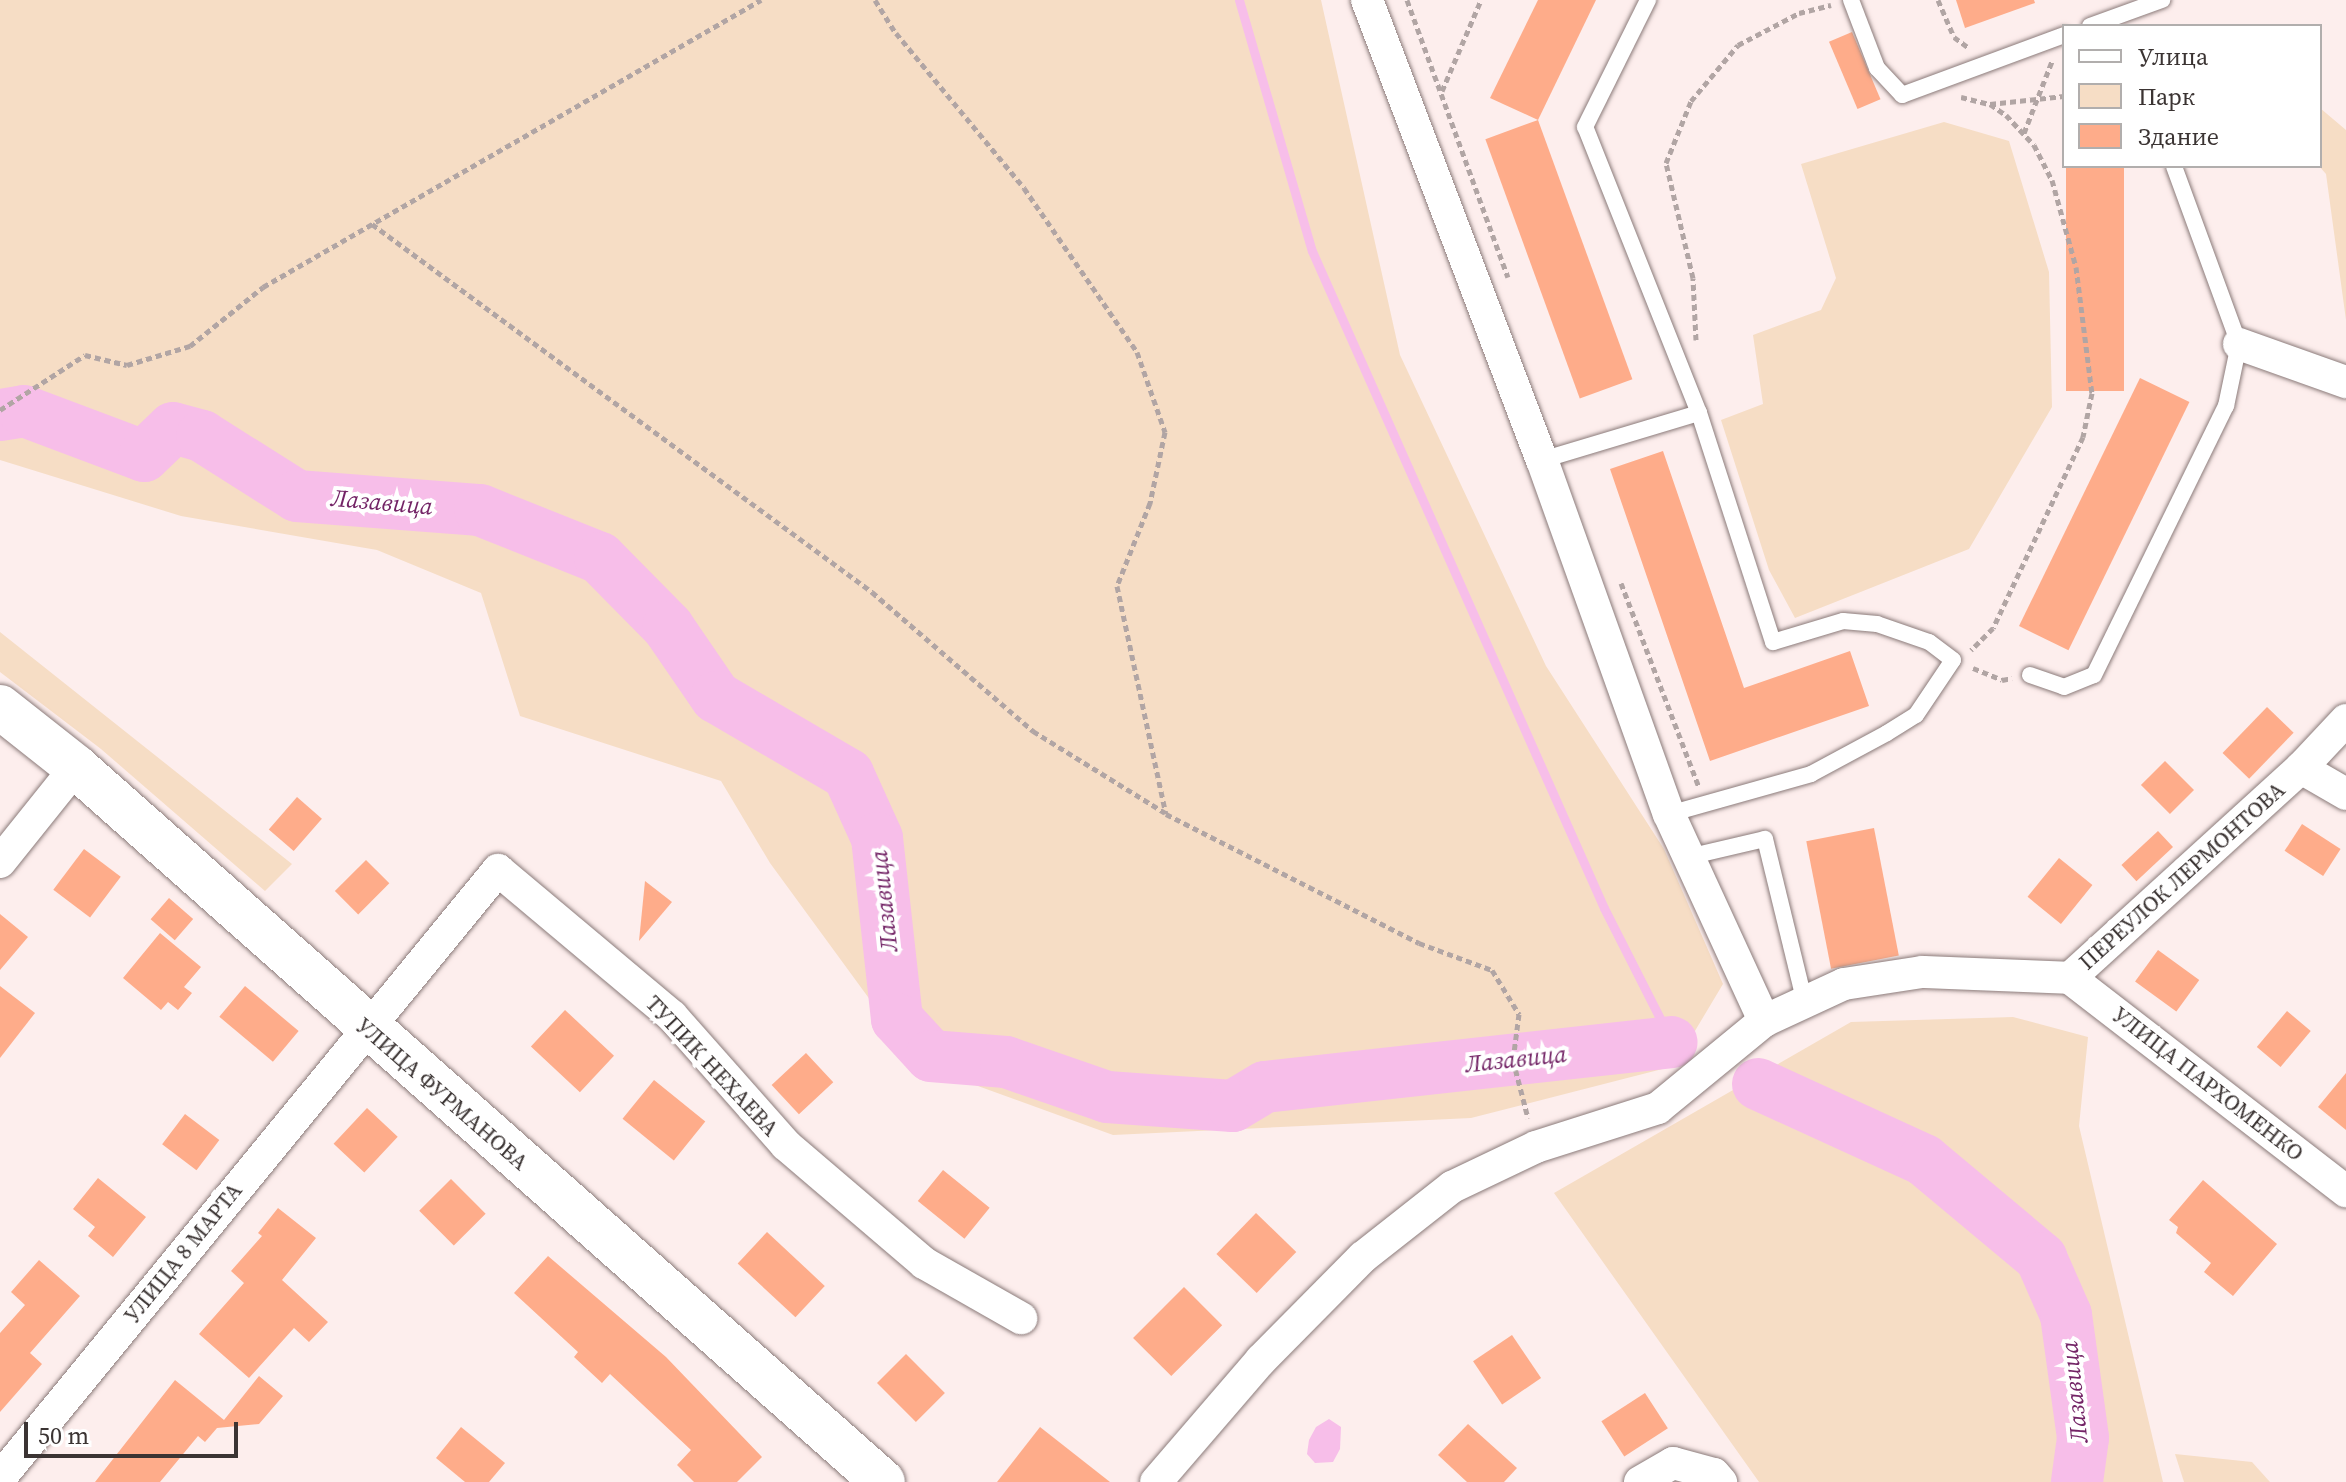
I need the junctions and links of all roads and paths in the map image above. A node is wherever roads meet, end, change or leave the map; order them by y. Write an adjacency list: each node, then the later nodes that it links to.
1 (761, 0): 19 (path)
2 (875, 0): 33 (path)
3 (1367, 0): 25 (street)
4 (1481, 0): 13 (path)
5 (1648, 0): 24 (lane)
6 (1851, 0): 12 (lane); 21 (path)
7 (1938, 0): 11 (path)
8 (2162, 0): 9 (lane)
9 (2121, 21)
10 (2057, 38): 11 (lane); 15 (path)
11 (1989, 64): 12 (lane)
12 (1929, 85): 16 (path)
13 (1441, 93)
14 (2062, 96): 15 (path)
15 (2039, 97): 16 (path); 17 (path)
16 (1990, 104): 17 (path)
17 (2024, 133): 26 (path)
18 (2175, 168): 20 (lane)
19 (372, 224): 23 (path); 33 (path)
20 (2239, 344): 22 (street); 27 (lane)
21 (1696, 353)
22 (2346, 382)
23 (0, 410)
24 (1699, 413): 25 (lane); 26 (lane)
25 (1542, 460): 34 (street)
26 (1953, 660): 27 (path); 34 (lane)
27 (2030, 675)
28 (0, 707): 30 (main road, УЛИЦА ФУРМАНОВА)
29 (2346, 720): 31 (street, ПЕРЕУЛОК ЛЕРМОНТОВА)
30 (76, 767): 36 (street); 40 (main road, УЛИЦА ФУРМАНОВА)
31 (2301, 768): 32 (street); 37 (street, ПЕРЕУЛОК ЛЕРМОНТОВА)
32 (2346, 794)
33 (1166, 814): 41 (path)
34 (1669, 814): 35 (street)
35 (1688, 857): 38 (lane); 39 (street)
36 (0, 862)
37 (2070, 978): 38 (street, ПЕРЕУЛОК ЛЕРМОНТОВА); 42 (street, УЛИЦА ПАРХОМЕНКО)
38 (1804, 999): 39 (street, ПЕРЕУЛОК ЛЕРМОНТОВА)
39 (1764, 1021): 41 (street, ПЕРЕУЛОК ЛЕРМОНТОВА)
40 (366, 1028): 43 (street, ТУПИК НЕХАЕВА); 44 (street, УЛИЦА 8 МАРТА); 45 (main road, УЛИЦА ФУРМАНОВА)
41 (1536, 1147): 46 (street, ПЕРЕУЛОК ЛЕРМОНТОВА)
42 (2346, 1191)
43 (1021, 1318)
44 (0, 1478)
45 (883, 1482)
46 (1156, 1482)
47 (1640, 1482): 48 (street)
48 (1721, 1482)

